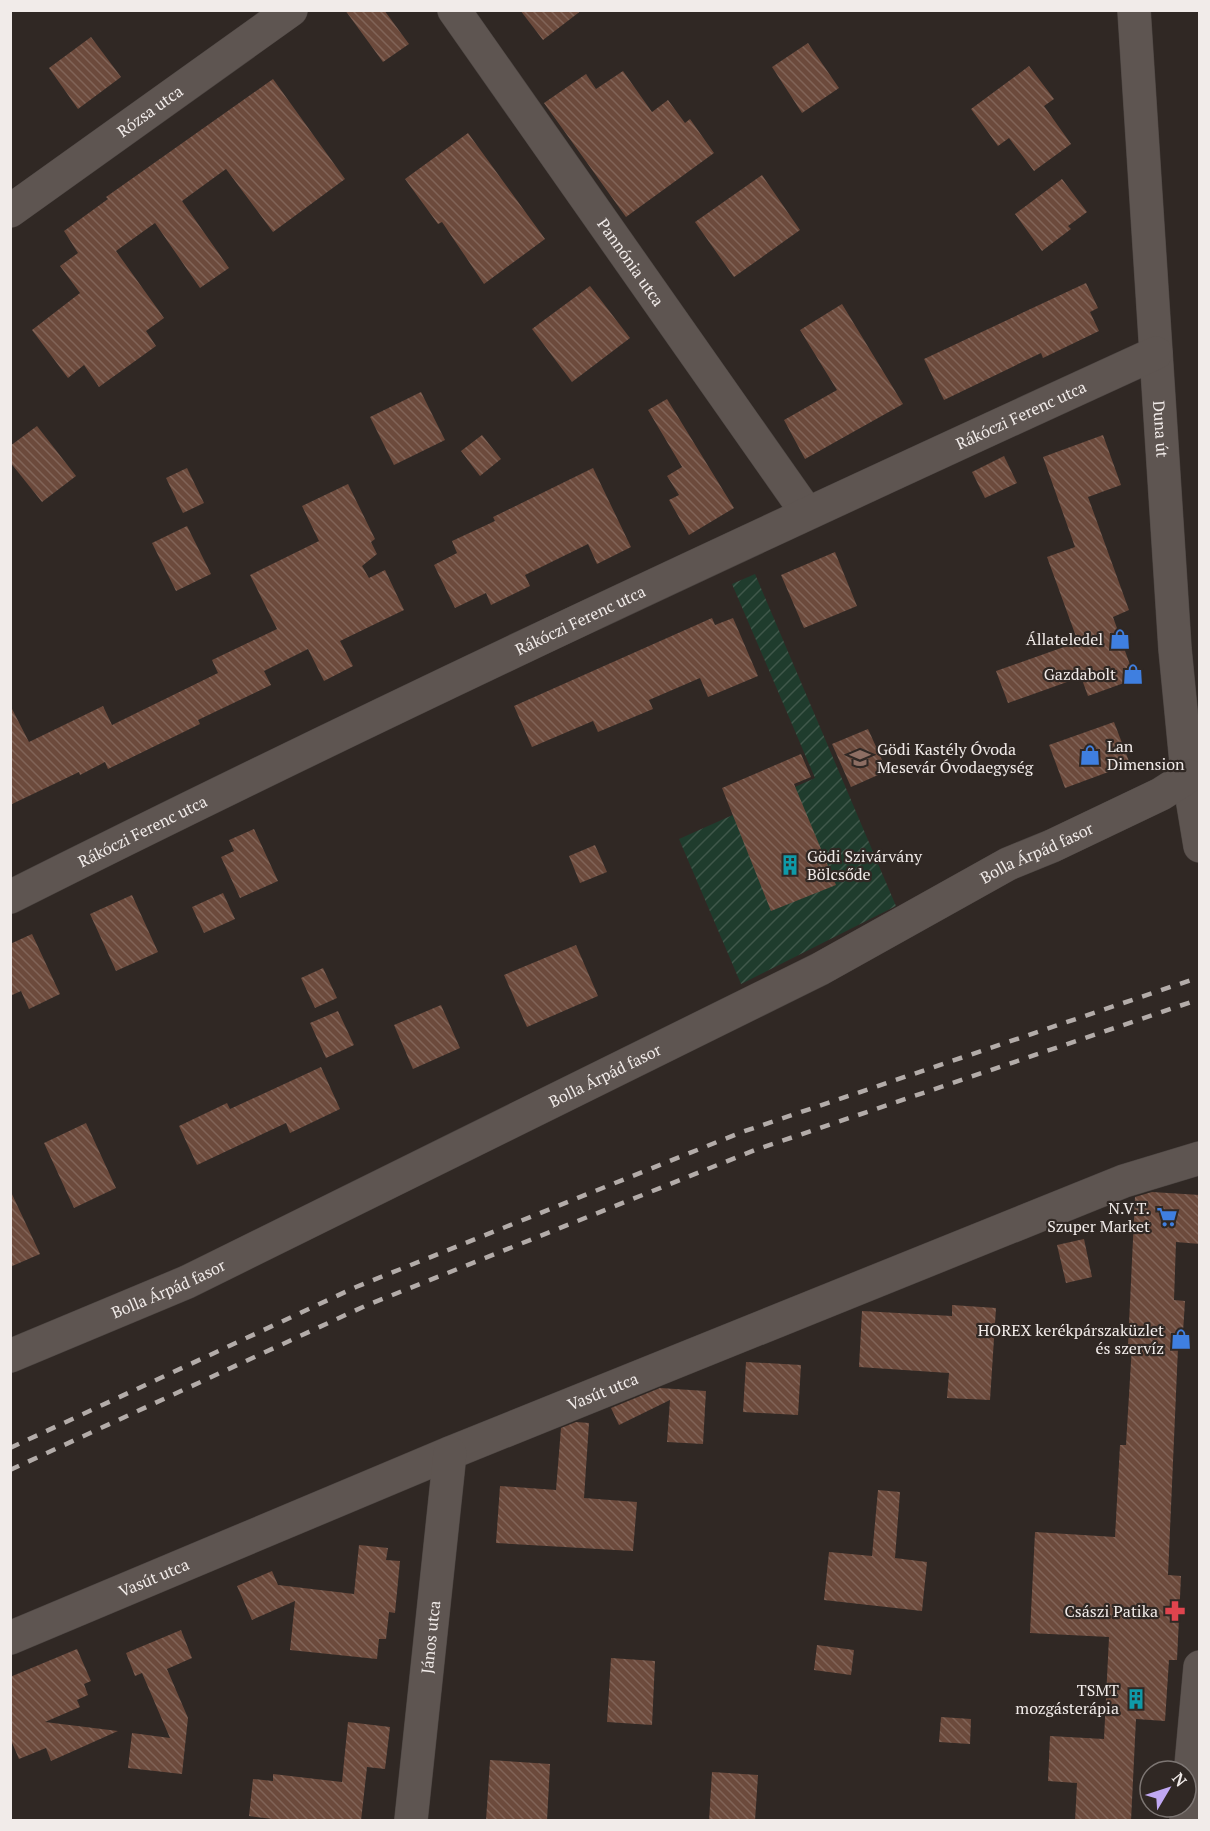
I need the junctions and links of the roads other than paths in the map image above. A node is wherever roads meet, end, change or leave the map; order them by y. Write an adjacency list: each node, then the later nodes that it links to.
1 (291, 10): 4 (street, Rózsa utca)
2 (454, 10): 6 (street, Pannónia utca)
3 (1134, 10): 5 (street, Duna út)
4 (10, 212)
5 (1156, 353): 6 (street, Rákóczi Ferenc utca); 7 (street, Duna út)
6 (807, 513): 9 (street, Rákóczi Ferenc utca)
7 (1192, 765): 8 (street, Duna út); 11 (street, Bolla Árpád fasor)
8 (1200, 846)
9 (10, 897)
10 (1200, 1158): 12 (street, Vasút utca)
11 (10, 1356)
12 (450, 1453): 13 (street, Vasút utca); 15 (street, János utca)
13 (10, 1638)
14 (1200, 1667): 16 (street)
15 (411, 1821)
16 (1186, 1821)

